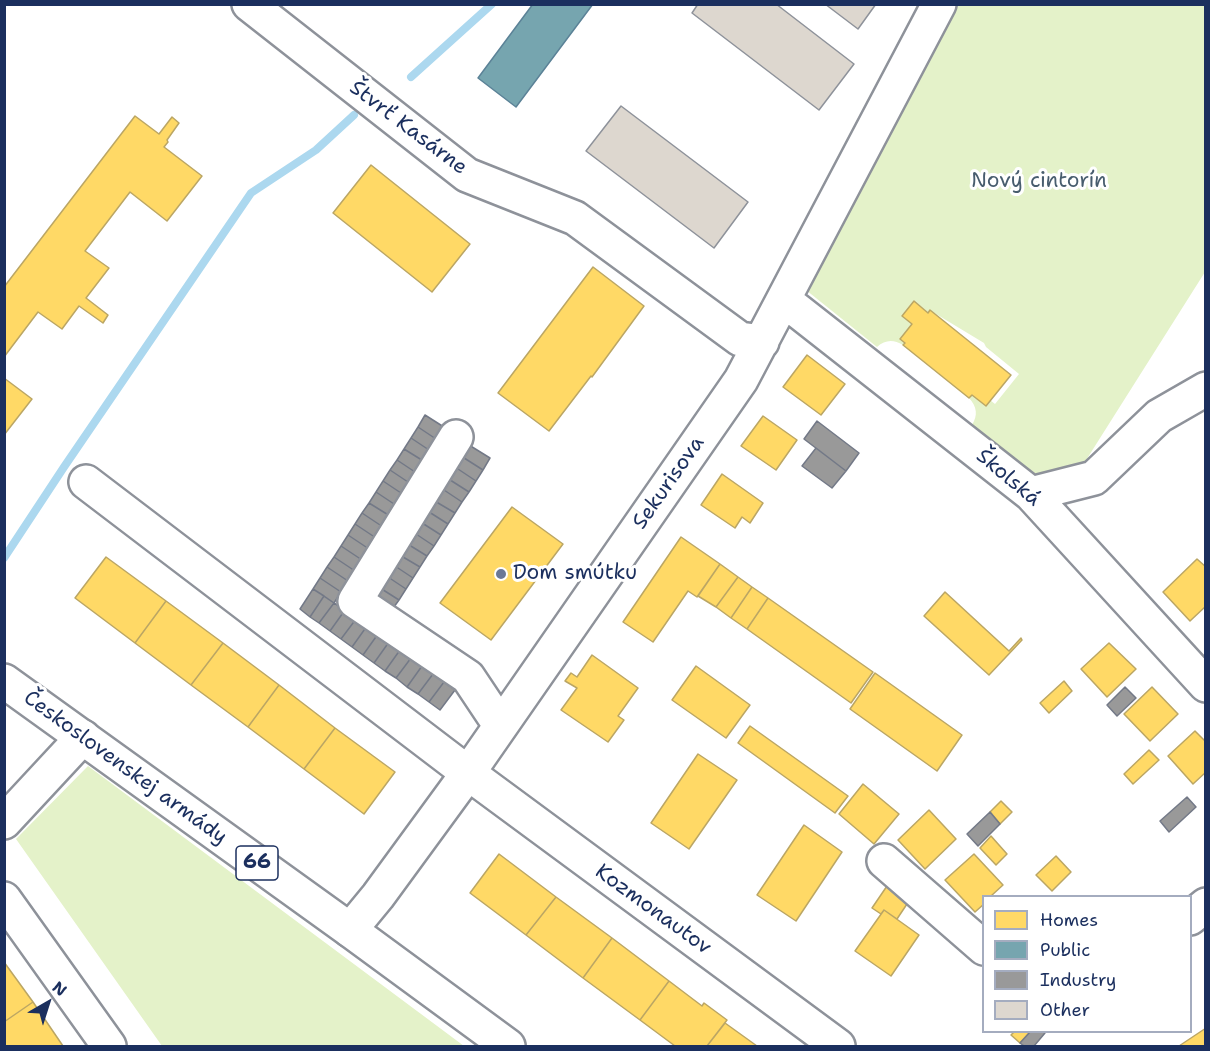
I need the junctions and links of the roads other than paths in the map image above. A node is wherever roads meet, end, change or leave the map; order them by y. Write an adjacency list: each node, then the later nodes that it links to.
1 (939, 4): 3 (street, Sekurisova)
2 (247, 5): 4 (street, Štvrť Kasárne)
3 (784, 300): 4 (street, Sekurisova); 8 (street, Školská)
4 (762, 342): 11 (street, Sekurisova)
5 (1206, 389): 8 (street)
6 (456, 437): 11 (street)
7 (86, 482): 13 (street, Kozmonautov)
8 (1031, 494): 10 (street, Školská)
9 (4, 681): 12 (street, Československej armády / 66)
10 (1206, 685)
11 (500, 725): 13 (street, Sekurisova)
12 (83, 737): 14 (street); 19 (street, Československej armády / 66)
13 (468, 773): 19 (street, Sekurisova); 23 (street, Kozmonautov)
14 (4, 822)
15 (884, 861): 20 (street)
16 (4, 899): 21 (street)
17 (1206, 905): 18 (street)
18 (1192, 917)
19 (350, 930): 22 (street, Československej armády / 66)
20 (982, 946)
21 (109, 1047)
22 (507, 1047)
23 (838, 1047)

